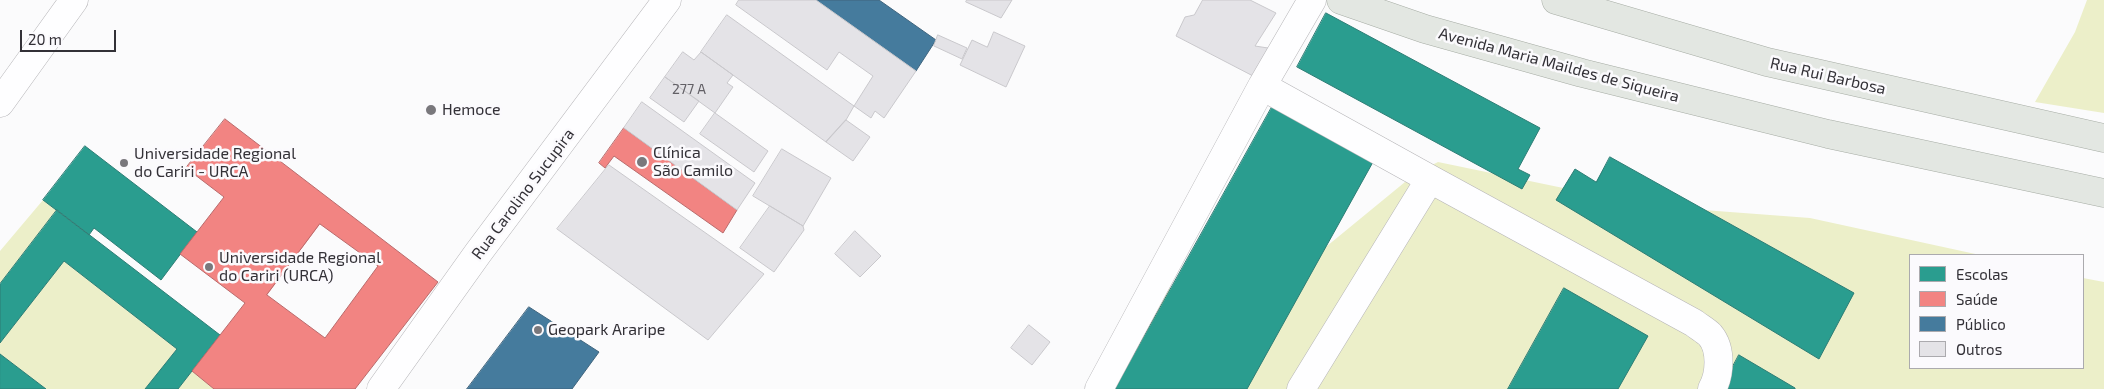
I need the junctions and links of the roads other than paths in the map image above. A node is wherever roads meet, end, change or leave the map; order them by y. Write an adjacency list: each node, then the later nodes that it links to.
1 (74, 0): 7 (street)
2 (667, 0): 11 (street, Rua Carolino Sucupira)
3 (1312, 0): 6 (street)
4 (1341, 0): 10 (main road, Avenida Maria Maildes de Siqueira)
5 (1556, 0): 8 (main road, Rua Rui Barbosa)
6 (1262, 86): 9 (street); 12 (street)
7 (0, 103)
8 (2104, 138)
9 (1430, 179): 13 (street); 14 (street)
10 (2104, 193)
11 (381, 389)
12 (1099, 389)
13 (1301, 389)
14 (1712, 389)

